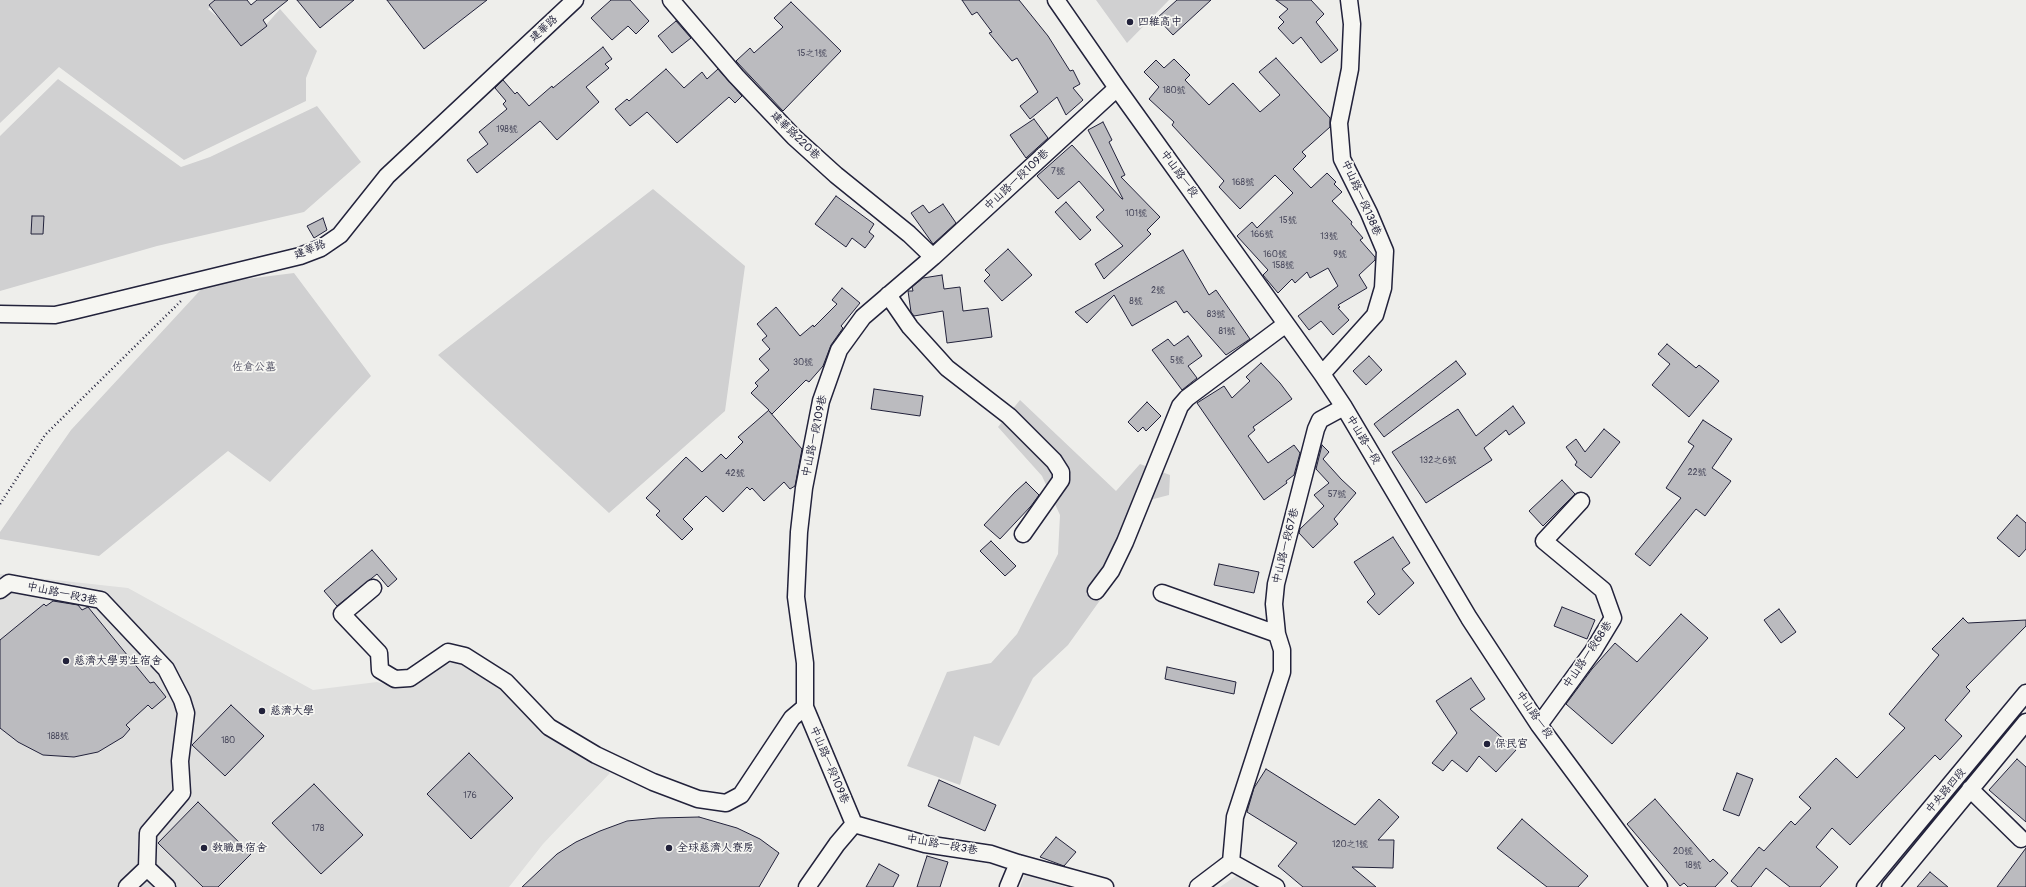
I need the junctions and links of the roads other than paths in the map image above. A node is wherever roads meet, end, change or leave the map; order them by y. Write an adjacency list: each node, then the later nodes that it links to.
1 (575, 0): 8 (street, 建華路)
2 (671, 0): 6 (street, 建華路220巷)
3 (1056, 0): 5 (street, 中山路一段)
4 (1349, 0): 10 (street, 中山路一段138巷)
5 (1117, 88): 6 (street, 中山路一段109巷); 9 (street, 中山路一段)
6 (933, 257): 7 (street, 中山路一段109巷)
7 (888, 295): 13 (street); 20 (street, 中山路一段109巷)
8 (0, 314)
9 (1286, 324): 10 (street, 中山路一段); 16 (street)
10 (1322, 374): 11 (street, 中山路一段)
11 (1344, 407): 18 (street, 中山路一段67巷); 22 (street, 中山路一段)
12 (1581, 501): 22 (street, 中山路一段68巷)
13 (1023, 534)
14 (373, 588): 20 (street)
15 (0, 590): 28 (street, 中山路一段3巷)
16 (1096, 591)
17 (1162, 593): 18 (street)
18 (1277, 634): 26 (street, 中山路一段67巷)
19 (2026, 693): 37 (street, 中央路四段)
20 (805, 707): 24 (street, 中山路一段109巷)
21 (2026, 722): 23 (street, 中央路四段)
22 (1539, 725): 36 (street, 中山路一段)
23 (1970, 789): 25 (street); 38 (street, 中央路四段)
24 (854, 824): 27 (street, 中山路一段3巷); 31 (street)
25 (2021, 839)
26 (1231, 862): 34 (street); 35 (street)
27 (1018, 863): 32 (street); 33 (street, 中山路一段3巷)
28 (147, 868): 29 (street); 30 (street)
29 (127, 887)
30 (167, 887)
31 (807, 887)
32 (1008, 887)
33 (1105, 887)
34 (1198, 887)
35 (1276, 887)
36 (1659, 887)
37 (1865, 887)
38 (1890, 887)

